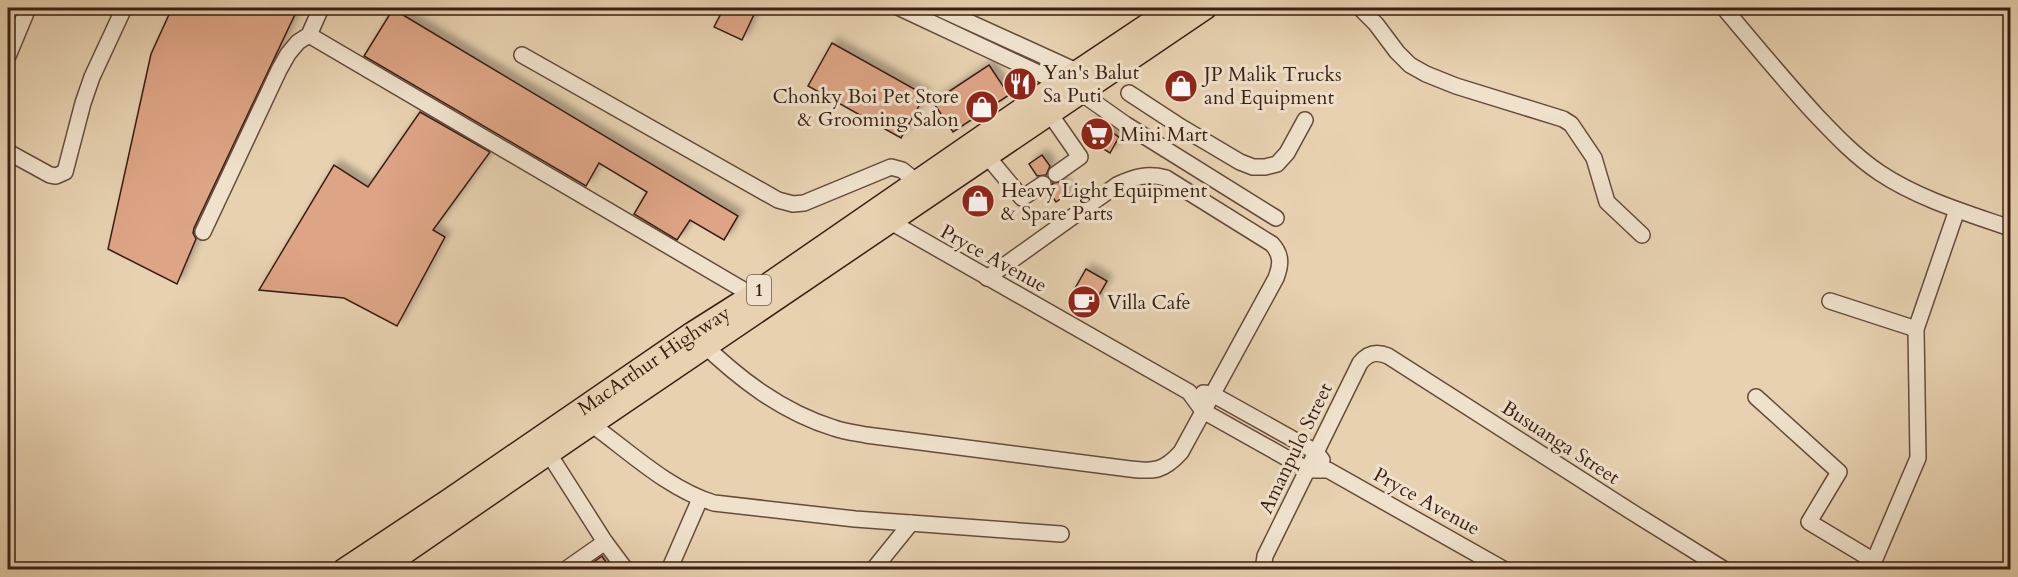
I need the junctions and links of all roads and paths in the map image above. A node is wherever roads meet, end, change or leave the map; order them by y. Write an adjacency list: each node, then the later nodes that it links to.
1 (28, 8): 12 (street)
2 (124, 8): 18 (street)
3 (321, 8): 10 (street)
4 (900, 8): 13 (street)
5 (938, 8): 13 (street)
6 (1173, 8): 13 (highway, MacArthur Highway / 1)
7 (1206, 8): 14 (highway, MacArthur Highway / 1)
8 (1360, 8): 28 (street)
9 (1724, 8): 23 (street)
10 (309, 35): 27 (street); 30 (street)
11 (522, 55): 21 (street)
12 (8, 56)
13 (1069, 77): 14 (street); 21 (highway, MacArthur Highway / 1)
14 (1089, 87): 16 (highway, MacArthur Highway / 1); 25 (street)
15 (1129, 93): 17 (street)
16 (1050, 114): 19 (highway, MacArthur Highway / 1); 20 (street)
17 (1305, 120)
18 (8, 152)
19 (987, 156): 22 (street); 24 (highway, MacArthur Highway / 1)
20 (1056, 174)
21 (916, 181): 24 (highway, MacArthur Highway / 1)
22 (1042, 184)
23 (1957, 210): 26 (street); 33 (street)
24 (882, 217): 29 (street, Pryce Avenue); 30 (highway, MacArthur Highway / 1); 32 (highway, MacArthur Highway / 1)
25 (1276, 218)
26 (2010, 228)
27 (203, 232)
28 (1642, 236)
29 (987, 278): 36 (street, Pryce Avenue); 37 (street)
30 (752, 295): 32 (highway, MacArthur Highway / 1)
31 (1830, 301): 33 (street)
32 (737, 315): 34 (highway, MacArthur Highway / 1)
33 (1916, 329): 38 (street)
34 (699, 340): 39 (street); 40 (highway, MacArthur Highway / 1); 50 (highway, MacArthur Highway / 1)
35 (1374, 353): 41 (street, Amanpulo Street); 57 (street, Busuanga Street)
36 (1189, 392): 37 (street, Pryce Avenue); 39 (street, Pryce Avenue)
37 (1212, 394): 39 (street); 41 (street, Pryce Avenue)
38 (1756, 397)
39 (1203, 411): 43 (street, Pryce Avenue)
40 (591, 424): 42 (highway, MacArthur Highway / 1); 45 (street)
41 (1316, 452): 43 (street, Amanpulo Street); 44 (street, Pryce Avenue)
42 (549, 454): 48 (street); 51 (highway, MacArthur Highway / 1)
43 (1308, 470): 44 (street, Pryce Avenue); 49 (street, Amanpulo Street)
44 (1328, 470): 56 (street, Pryce Avenue)
45 (700, 499): 46 (street); 54 (street)
46 (911, 523): 47 (street); 55 (street)
47 (1061, 534)
48 (605, 542): 52 (street); 53 (street)
49 (1265, 569)
50 (343, 570)
51 (380, 570)
52 (565, 570)
53 (626, 570)
54 (669, 570)
55 (873, 570)
56 (1505, 570)
57 (1725, 570)

